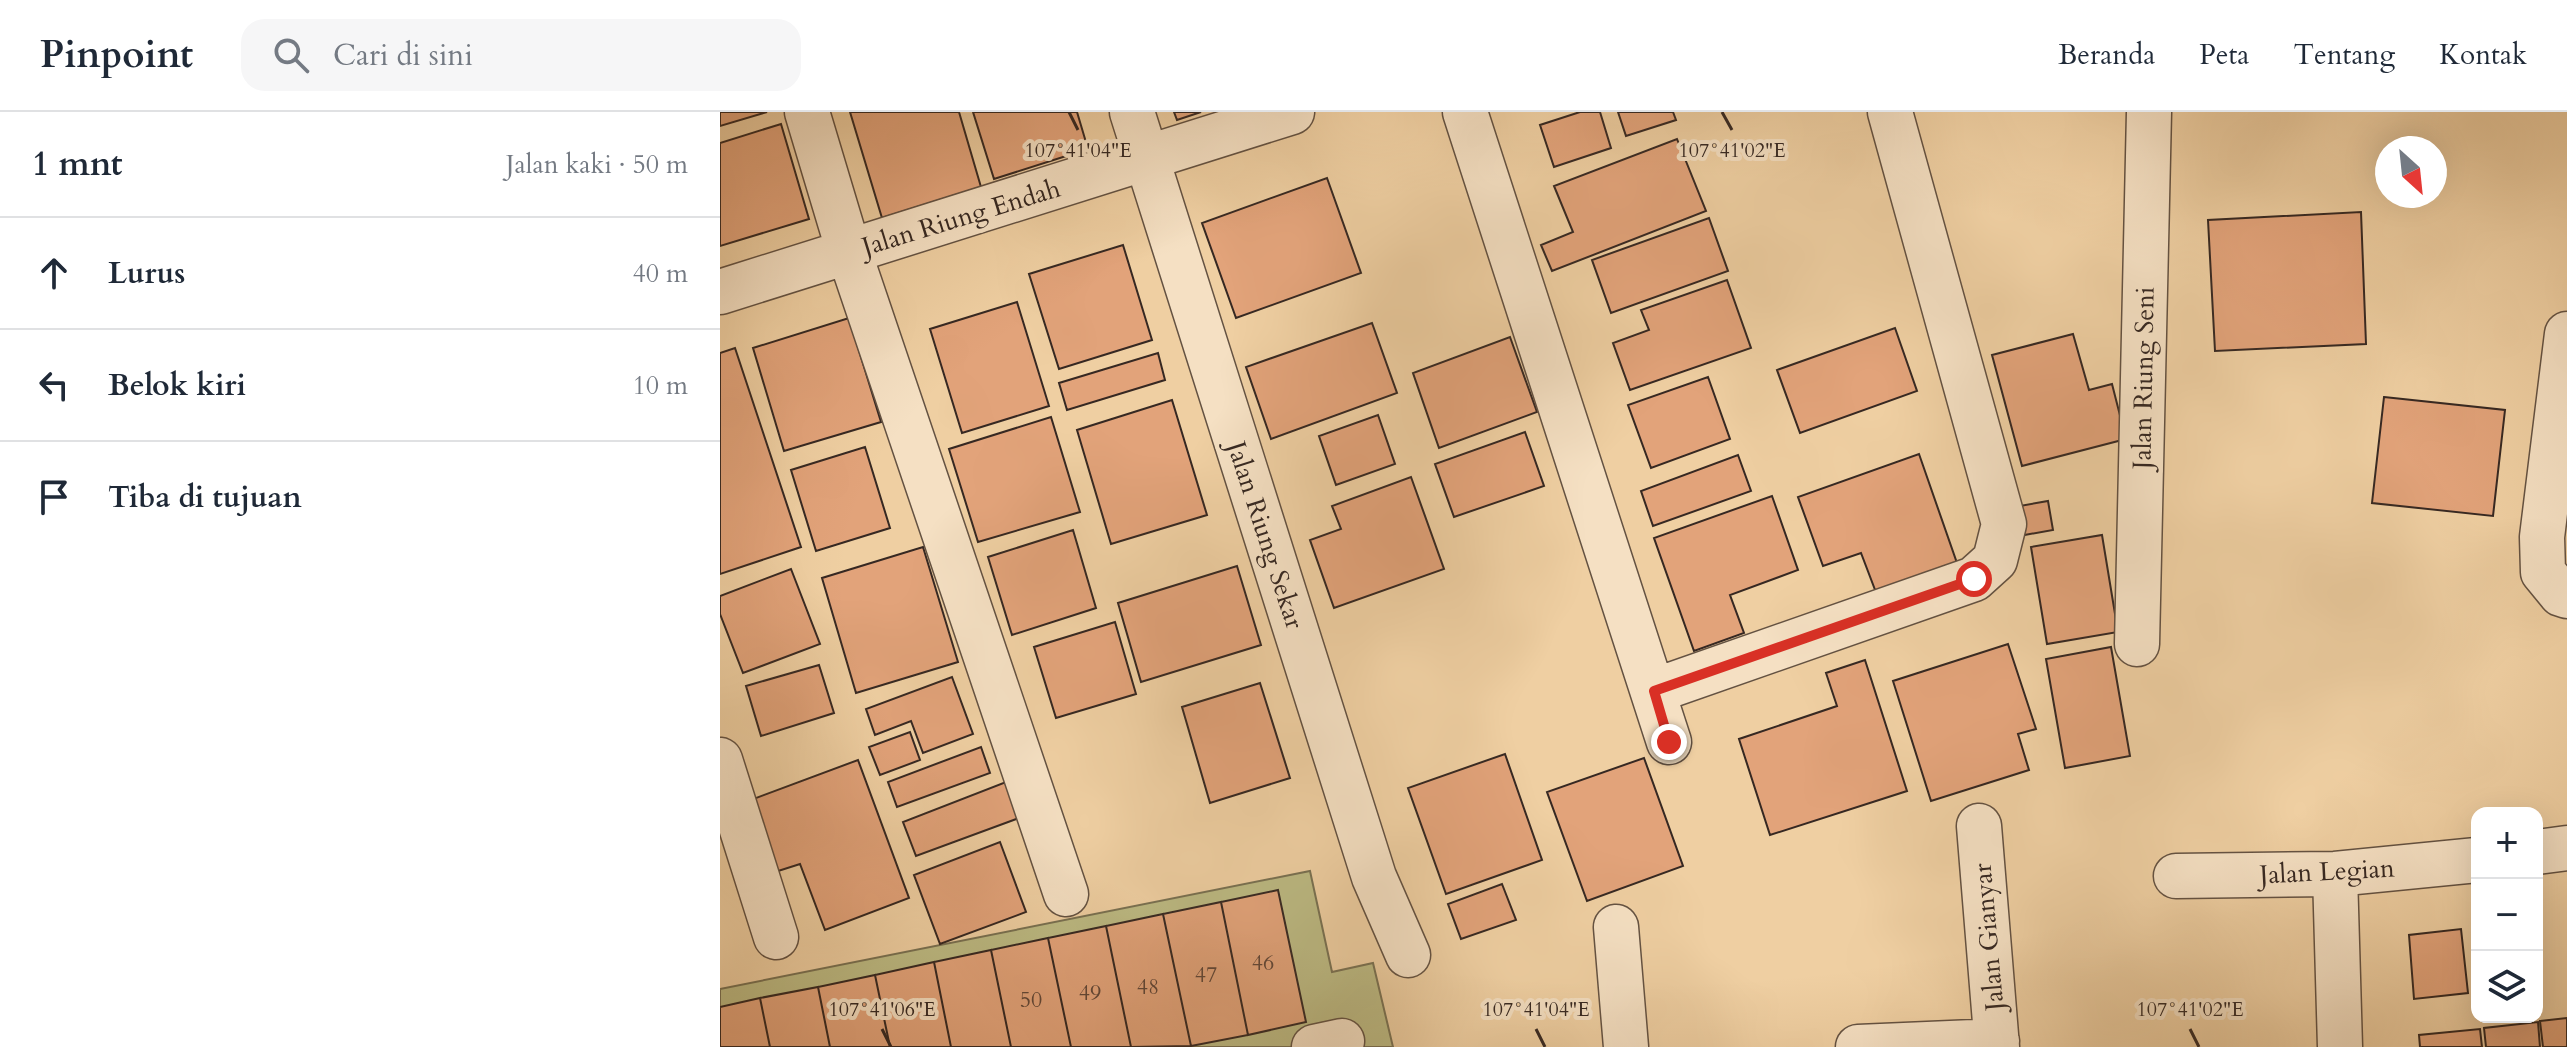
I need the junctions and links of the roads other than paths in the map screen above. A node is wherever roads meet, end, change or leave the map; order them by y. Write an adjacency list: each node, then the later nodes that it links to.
1 (807, 112): 8 (street)
2 (1132, 112): 7 (street, Jalan Riung Sekar)
3 (1292, 112): 7 (street, Jalan Riung Endah)
4 (1465, 112): 13 (street)
5 (1890, 112): 13 (street)
6 (2149, 112): 12 (street, Jalan Riung Seni)
7 (1147, 159): 8 (street, Jalan Riung Endah); 25 (street, Jalan Riung Sekar)
8 (849, 252): 9 (street, Jalan Riung Endah); 22 (street)
9 (720, 292)
10 (2567, 334): 11 (street)
11 (2567, 596)
12 (2137, 644)
13 (1654, 691): 14 (street)
14 (1669, 742)
15 (723, 781): 24 (street)
16 (1979, 826): 26 (street, Jalan Gianyar)
17 (2567, 848): 18 (street)
18 (2543, 851)
19 (2471, 861): 20 (street, Jalan Legian)
20 (2335, 874): 21 (street, Jalan Legian); 29 (street)
21 (2176, 876)
22 (1066, 894)
23 (1616, 927): 27 (street)
24 (776, 937)
25 (1408, 955)
26 (1997, 1044): 28 (street)
27 (1626, 1047)
28 (1858, 1047)
29 (2340, 1047)

